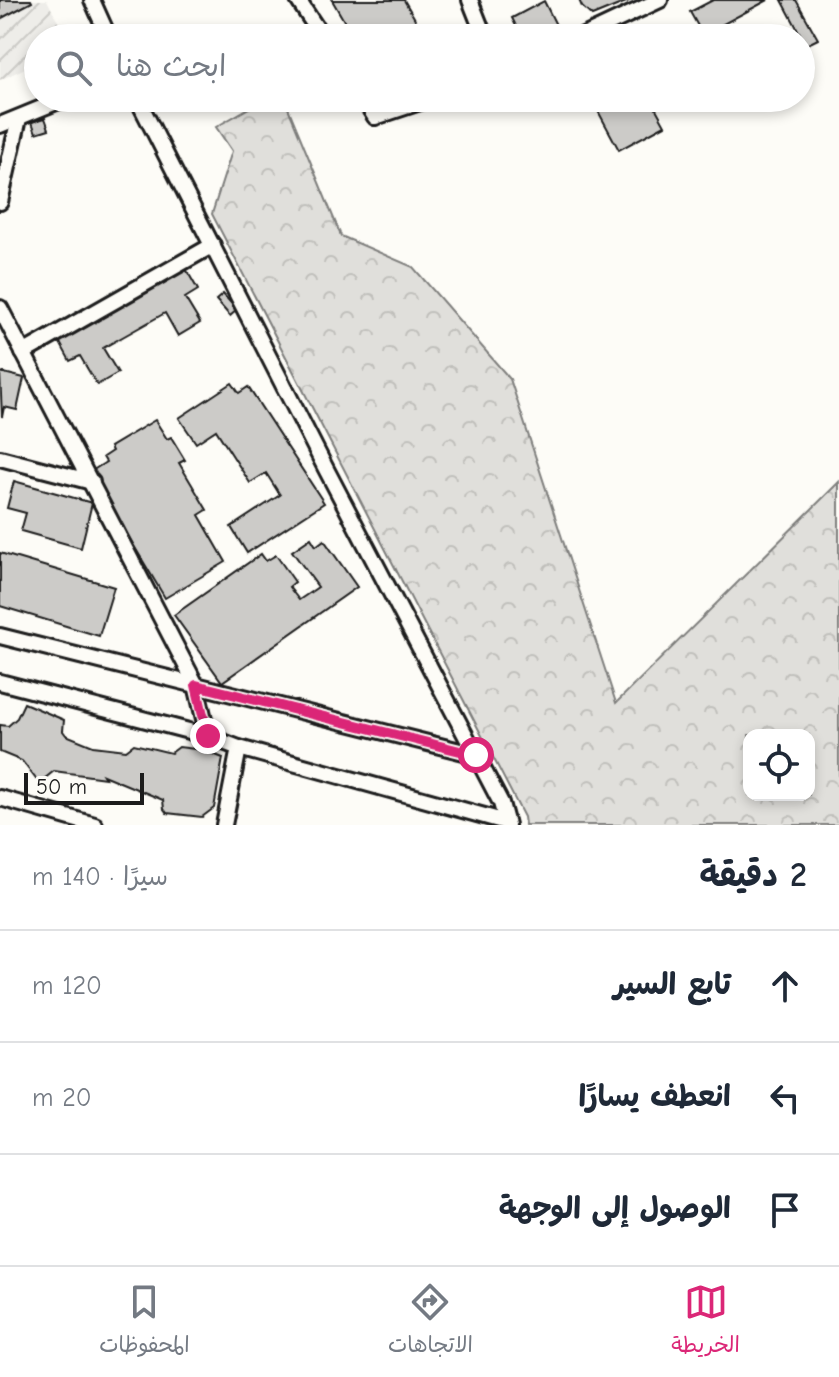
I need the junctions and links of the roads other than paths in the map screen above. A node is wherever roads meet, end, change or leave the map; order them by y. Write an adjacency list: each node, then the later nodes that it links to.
1 (92, 0): 5 (street)
2 (298, 0): 6 (street)
3 (470, 0): 7 (street)
4 (660, 0): 8 (street)
5 (103, 24)
6 (314, 24)
7 (479, 24)
8 (609, 24)
9 (33, 112): 13 (street)
10 (144, 112): 16 (street)
11 (372, 112): 12 (street)
12 (390, 112)
13 (19, 118): 14 (street); 15 (street)
14 (0, 125)
15 (0, 202)
16 (213, 245): 18 (street); 26 (street)
17 (0, 308): 18 (street)
18 (23, 353): 20 (street)
19 (0, 458): 20 (street)
20 (92, 482): 23 (street)
21 (0, 636): 23 (street)
22 (0, 682): 24 (street)
23 (196, 685): 24 (street); 26 (street)
24 (208, 736): 25 (street)
25 (239, 748): 28 (street); 30 (street)
26 (476, 755): 28 (street)
27 (0, 798): 29 (street)
28 (506, 823)
29 (95, 825)
30 (224, 825)

